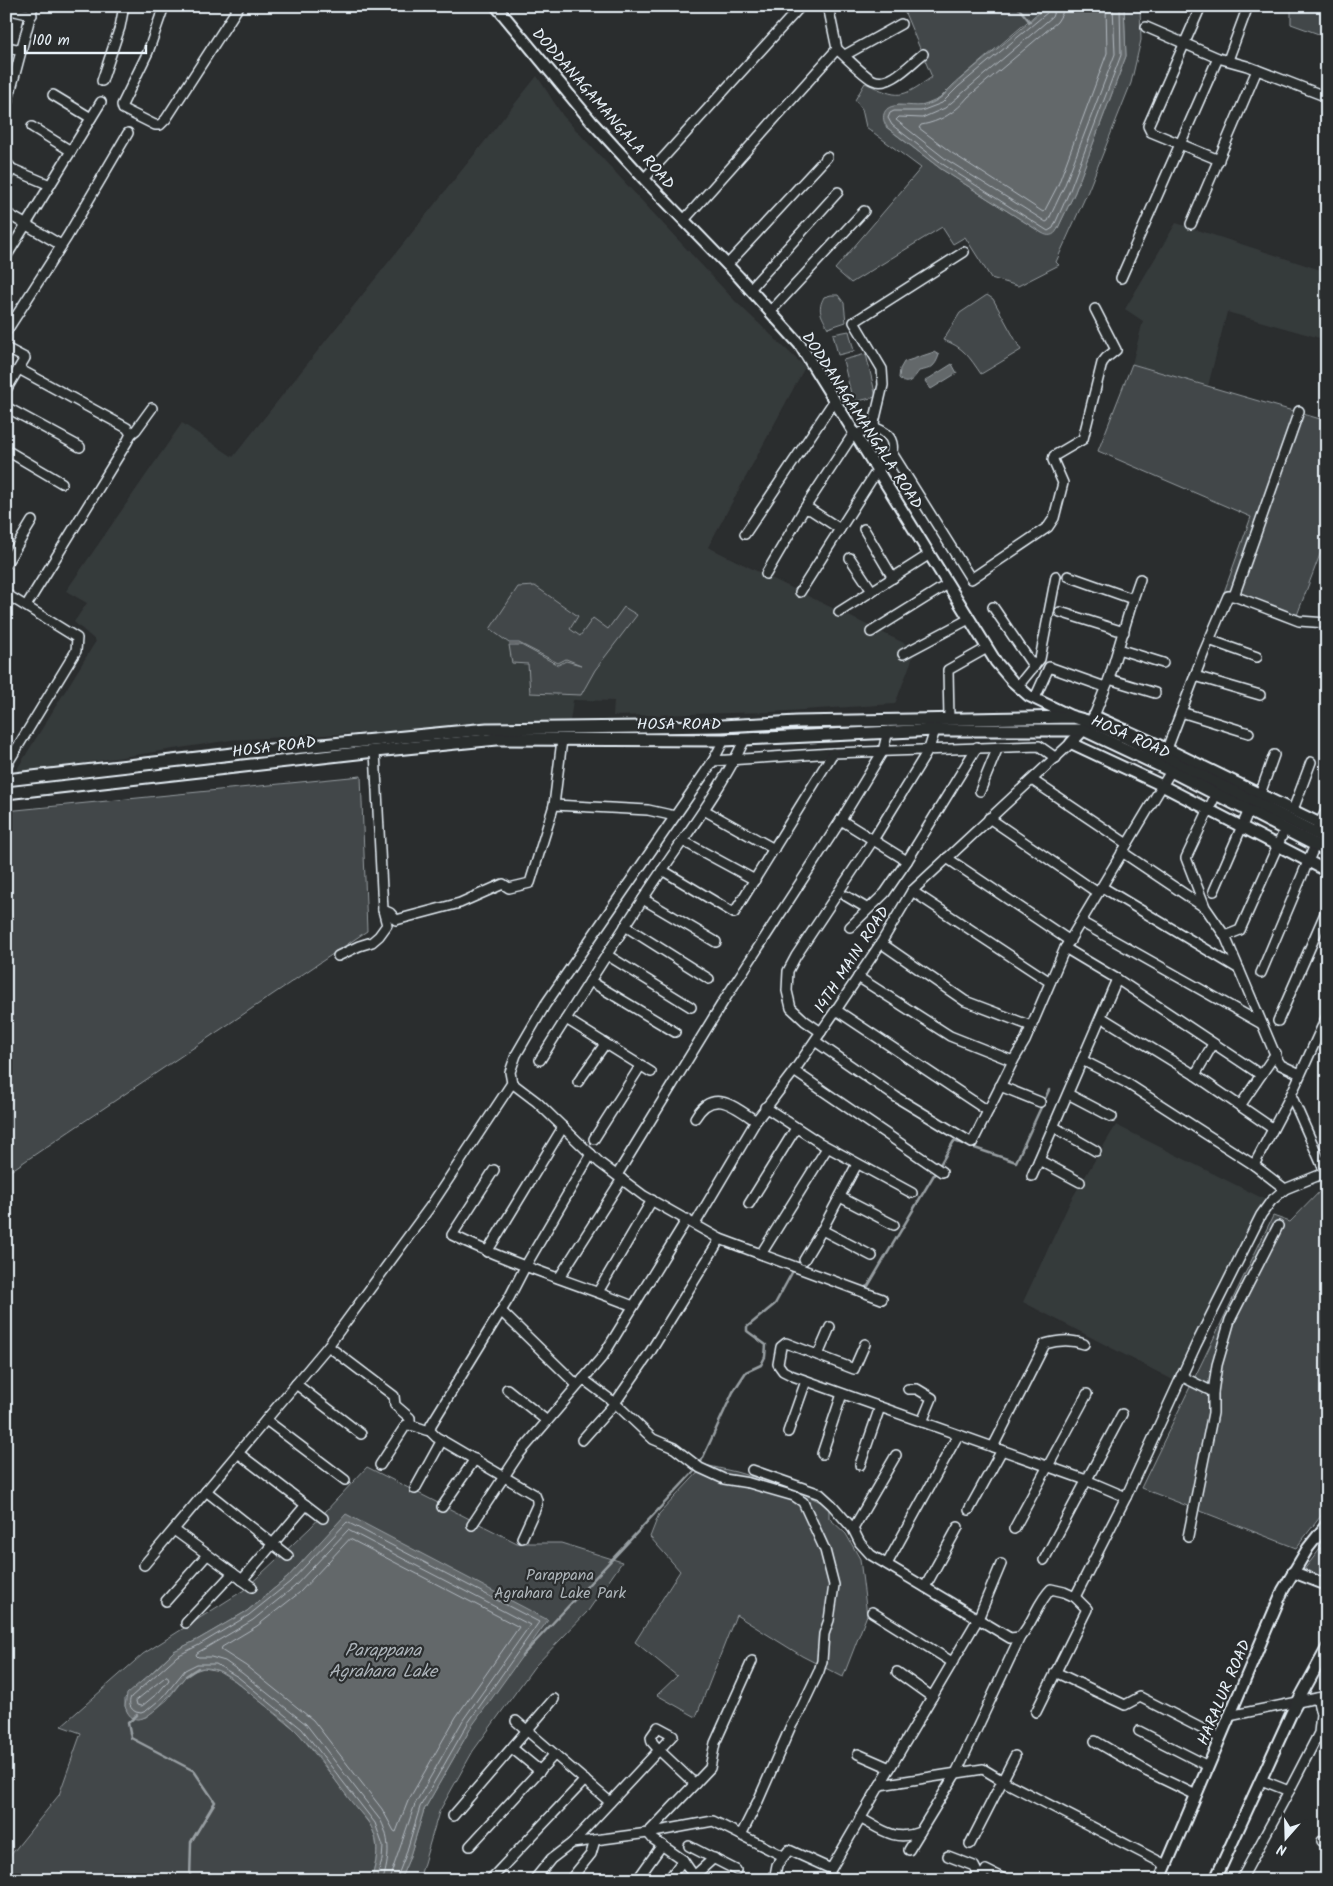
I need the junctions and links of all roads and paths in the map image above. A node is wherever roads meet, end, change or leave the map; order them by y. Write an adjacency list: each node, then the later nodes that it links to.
1 (124, 6): 22 (street)
2 (164, 6): 3 (street)
3 (239, 6)
4 (496, 6): 37 (street, DODDANAGAMANGALA ROAD)
5 (801, 6): 37 (street)
6 (1202, 6): 13 (street)
7 (1248, 6): 20 (street)
8 (831, 8): 15 (street)
9 (6, 9): 10 (street)
10 (32, 11): 16 (street)
11 (901, 24): 18 (street)
12 (1146, 27): 13 (street)
13 (1184, 44): 19 (street); 31 (street)
14 (6, 47): 16 (street)
15 (837, 49): 18 (street); 42 (street)
16 (22, 50): 23 (street)
17 (924, 54): 18 (street)
18 (845, 55)
19 (1218, 58): 20 (street); 31 (street)
20 (1228, 60): 21 (street)
21 (1257, 70): 25 (street); 34 (street)
22 (102, 81)
23 (10, 83): 27 (street)
24 (53, 95): 28 (street)
25 (1327, 97)
26 (101, 102): 28 (street)
27 (6, 108)
28 (91, 118): 32 (street)
29 (32, 127): 32 (street)
30 (128, 133): 45 (street)
31 (1179, 144): 34 (street); 49 (street)
32 (71, 151): 38 (street)
33 (827, 158): 48 (street)
34 (1219, 160): 43 (street)
35 (9, 166): 36 (street); 38 (street)
36 (6, 179)
37 (644, 179): 42 (street, DODDANAGAMANGALA ROAD)
38 (50, 185): 44 (street)
39 (838, 192): 50 (street)
40 (864, 211): 52 (street)
41 (6, 213): 44 (street)
42 (684, 220): 48 (street, DODDANAGAMANGALA ROAD)
43 (1191, 224)
44 (26, 225): 45 (street); 47 (street)
45 (61, 245): 53 (street)
46 (964, 252): 61 (street)
47 (6, 257)
48 (727, 264): 50 (street, DODDANAGAMANGALA ROAD)
49 (1121, 278)
50 (750, 289): 52 (street, DODDANAGAMANGALA ROAD)
51 (1095, 309): 66 (street)
52 (771, 311): 57 (street, DODDANAGAMANGALA ROAD)
53 (6, 332)
54 (6, 348): 55 (street)
55 (19, 369): 56 (street); 62 (street)
56 (6, 390)
57 (834, 401): 63 (street, DODDANAGAMANGALA ROAD); 73 (street)
58 (6, 407): 64 (street)
59 (152, 408): 62 (street)
60 (1299, 411): 86 (street)
61 (873, 427): 63 (street); 66 (street)
62 (131, 434): 88 (street)
63 (855, 434): 67 (street, DODDANAGAMANGALA ROAD); 69 (street)
64 (80, 447)
65 (6, 450): 68 (street)
66 (892, 453): 67 (street)
67 (878, 469): 71 (street); 74 (street, DODDANAGAMANGALA ROAD)
68 (62, 483)
69 (804, 509): 71 (street); 77 (street)
70 (32, 522): 76 (street)
71 (840, 529): 84 (street)
72 (864, 529): 80 (street)
73 (745, 534)
74 (930, 554): 80 (street); 82 (street, DODDANAGAMANGALA ROAD)
75 (850, 558): 83 (street)
76 (6, 564)
77 (766, 574)
78 (1056, 576): 102 (street)
79 (1068, 576): 87 (street)
80 (893, 578): 83 (street)
81 (1140, 579): 87 (street)
82 (948, 584): 92 (street, DODDANAGAMANGALA ROAD); 94 (street)
83 (872, 591): 90 (street)
84 (800, 592)
85 (6, 594): 88 (street)
86 (1234, 596): 93 (street); 96 (street)
87 (1134, 599): 95 (street)
88 (26, 606): 135 (street)
89 (993, 608): 102 (street)
90 (839, 612)
91 (1060, 612): 95 (street)
92 (970, 619): 97 (street, DODDANAGAMANGALA ROAD); 99 (street)
93 (1327, 623)
94 (871, 632)
95 (1124, 632): 98 (street)
96 (1208, 640): 100 (street); 103 (street)
97 (988, 648): 105 (street, DODDANAGAMANGALA ROAD); 111 (street)
98 (1118, 649): 101 (street); 104 (street)
99 (903, 654)
100 (1257, 657)
101 (1163, 663)
102 (1034, 667): 105 (street)
103 (1195, 676): 107 (street); 109 (street)
104 (1107, 683): 106 (street); 108 (street); 113 (street)
105 (1018, 686): 108 (street, DODDANAGAMANGALA ROAD)
106 (1155, 694)
107 (1260, 695)
108 (1036, 698): 110 (street, DODDANAGAMANGALA ROAD)
109 (1182, 712): 117 (street); 129 (street)
110 (1073, 717): 111 (main road, HOSA ROAD); 113 (main road, HOSA ROAD); 115 (street)
111 (949, 719): 112 (main road, HOSA ROAD)
112 (797, 722): 118 (main road); 137 (main road, HOSA ROAD)
113 (1090, 723): 115 (main road, HOSA ROAD); 122 (street); 129 (main road, HOSA ROAD); 136 (main road, HOSA ROAD)
114 (935, 730): 115 (main road, HOSA ROAD); 116 (main road, HOSA ROAD); 125 (street)
115 (1068, 730)
116 (888, 732): 118 (main road, HOSA ROAD); 127 (street)
117 (1249, 733)
118 (800, 736): 119 (main road, HOSA ROAD)
119 (745, 739): 121 (main road, HOSA ROAD); 132 (street)
120 (562, 740): 121 (main road, HOSA ROAD); 126 (main road, HOSA ROAD); 144 (street)
121 (724, 740): 133 (street)
122 (1071, 743): 131 (street, 14TH MAIN ROAD); 139 (street)
123 (977, 747): 124 (street); 125 (street); 164 (street)
124 (998, 747): 131 (street); 140 (street)
125 (929, 749): 127 (street); 157 (street)
126 (375, 751): 141 (main road, HOSA ROAD); 177 (street)
127 (883, 752): 128 (street); 152 (street)
128 (833, 753): 132 (street); 161 (street)
129 (1165, 753): 143 (street); 155 (main road, HOSA ROAD)
130 (1274, 755): 143 (street)
131 (1056, 758): 138 (street, 14TH MAIN ROAD)
132 (735, 759): 133 (street); 146 (street)
133 (713, 761): 150 (street)
134 (1310, 762): 149 (street)
135 (6, 766)
136 (1171, 771): 139 (street); 142 (main road, HOSA ROAD)
137 (6, 780)
138 (1032, 780): 151 (street, 14TH MAIN ROAD); 160 (street)
139 (1162, 786): 147 (street); 160 (street)
140 (980, 791)
141 (6, 794)
142 (1216, 794): 147 (street); 148 (main road, HOSA ROAD)
143 (1260, 794): 149 (street)
144 (554, 805): 150 (street); 177 (street)
145 (1327, 809): 155 (street)
146 (704, 810): 158 (street); 161 (street)
147 (1208, 810): 153 (street); 174 (street)
148 (1248, 810): 153 (street); 154 (main road, HOSA ROAD)
149 (1293, 810): 155 (street)
150 (675, 816): 218 (street)
151 (989, 818): 163 (street, 14TH MAIN ROAD); 169 (street)
152 (840, 820): 157 (street); 244 (street)
153 (1241, 827): 159 (street); 170 (street)
154 (1285, 829): 155 (main road, HOSA ROAD); 159 (street)
155 (1319, 832): 156 (main road, HOSA ROAD); 162 (main road, HOSA ROAD); 165 (street)
156 (1327, 839)
157 (873, 840): 164 (street); 203 (street)
158 (683, 841): 166 (street); 168 (street)
159 (1276, 846): 165 (street); 181 (street)
160 (1124, 848): 169 (street); 174 (street)
161 (774, 849): 168 (street)
162 (1327, 851)
163 (947, 858): 171 (street, 14TH MAIN ROAD); 184 (street)
164 (907, 861): 175 (street)
165 (1307, 862): 167 (street); 188 (street)
166 (662, 870): 168 (street); 173 (street)
167 (1327, 872)
168 (755, 880)
169 (1100, 890): 178 (street); 187 (street)
170 (1214, 890)
171 (912, 891): 183 (street, 14TH MAIN ROAD); 193 (street)
172 (846, 896): 175 (street)
173 (643, 898): 179 (street); 182 (street)
174 (1205, 907): 181 (street)
175 (868, 909): 180 (street)
176 (1327, 909): 199 (street)
177 (383, 910): 186 (street)
178 (1081, 922): 184 (street); 200 (street)
179 (625, 926): 185 (street); 190 (street)
180 (850, 927)
181 (1225, 936): 187 (street)
182 (716, 942)
183 (881, 943): 189 (street, 14TH MAIN ROAD); 201 (street)
184 (1067, 945): 191 (street); 193 (street)
185 (607, 955): 192 (street); 194 (street)
186 (338, 956)
187 (1239, 969): 200 (street)
188 (1261, 973)
189 (858, 977): 195 (street, 14TH MAIN ROAD); 210 (street)
190 (709, 979)
191 (1117, 979): 196 (street); 206 (street)
192 (590, 981): 198 (street); 202 (street)
193 (1050, 982): 201 (street)
194 (691, 1007)
195 (836, 1010): 203 (street, 14TH MAIN ROAD); 225 (street)
196 (1101, 1016): 209 (street); 215 (street)
197 (1327, 1016): 214 (street)
198 (566, 1019): 205 (street); 208 (street)
199 (1278, 1021)
200 (1262, 1024): 207 (street)
201 (1032, 1026): 210 (street)
202 (676, 1032)
203 (821, 1032): 204 (street, 14TH MAIN ROAD)
204 (815, 1041): 213 (street, 14TH MAIN ROAD); 225 (street)
205 (605, 1044): 211 (street); 217 (street)
206 (1213, 1044): 215 (street); 216 (street)
207 (1276, 1053): 214 (street); 216 (street)
208 (540, 1060)
209 (1082, 1060): 220 (street); 239 (street)
210 (1013, 1061): 219 (street)
211 (641, 1065): 212 (street); 233 (street)
212 (651, 1072)
213 (794, 1072): 224 (street, 14TH MAIN ROAD); 241 (street)
214 (1300, 1074): 221 (street)
215 (1195, 1075): 223 (street)
216 (1261, 1075): 223 (street)
217 (578, 1082)
218 (512, 1083): 229 (street); 269 (street)
219 (1000, 1086): 222 (street); 225 (street)
220 (1068, 1094): 226 (street); 230 (street)
221 (1291, 1095): 232 (street); 242 (street)
222 (1040, 1102)
223 (1240, 1106): 232 (street)
224 (765, 1107): 228 (street, 14TH MAIN ROAD); 231 (street)
225 (988, 1111)
226 (1112, 1117)
227 (695, 1118): 228 (street)
228 (756, 1121): 251 (street, 14TH MAIN ROAD)
229 (563, 1127): 236 (street); 256 (street)
230 (1054, 1127): 235 (street); 237 (street)
231 (796, 1128): 234 (street); 250 (street)
232 (1272, 1128): 239 (street)
233 (594, 1139)
234 (827, 1148): 238 (street); 257 (street)
235 (1096, 1151)
236 (591, 1154): 244 (street); 260 (street)
237 (1039, 1160): 243 (street); 245 (street)
238 (857, 1164): 247 (street); 248 (street)
239 (1254, 1165): 246 (street)
240 (494, 1170): 256 (street)
241 (942, 1172)
242 (1326, 1172): 246 (street)
243 (1032, 1176)
244 (620, 1177): 249 (street); 261 (street)
245 (1080, 1182)
246 (1285, 1189): 271 (street)
247 (912, 1193)
248 (840, 1197): 252 (street); 254 (street)
249 (652, 1200): 251 (street); 262 (street)
250 (749, 1204)
251 (691, 1222): 255 (street); 264 (street, 14TH MAIN ROAD)
252 (894, 1225)
253 (1278, 1226): 277 (street)
254 (822, 1230): 258 (street); 259 (street)
255 (720, 1239): 257 (street); 280 (street)
256 (487, 1252): 260 (street)
257 (761, 1254): 263 (street)
258 (872, 1256)
259 (804, 1260)
260 (525, 1266): 261 (street); 265 (street)
261 (559, 1278): 262 (street)
262 (598, 1292): 264 (street)
263 (882, 1299)
264 (633, 1306): 273 (street, 14TH MAIN ROAD)
265 (501, 1311): 273 (street); 287 (street)
266 (830, 1327): 270 (street)
267 (865, 1344): 270 (street)
268 (1084, 1344): 293 (street)
269 (328, 1346): 274 (street); 286 (street)
270 (818, 1355): 272 (street)
271 (1181, 1376): 277 (street); 307 (street)
272 (806, 1381): 278 (street); 288 (street)
273 (580, 1382): 280 (street); 284 (street, 14TH MAIN ROAD)
274 (296, 1384): 283 (street); 289 (street)
275 (507, 1389): 284 (street)
276 (908, 1390): 285 (street)
277 (1213, 1392): 318 (street)
278 (842, 1394): 281 (street); 295 (street)
279 (1088, 1394): 300 (street)
280 (615, 1403): 292 (street); 376 (street)
281 (880, 1407): 285 (street); 298 (street)
282 (1122, 1414): 304 (street)
283 (266, 1420): 294 (street); 303 (street)
284 (546, 1421): 302 (street, 14TH MAIN ROAD)
285 (922, 1422): 290 (street)
286 (410, 1424): 287 (street); 299 (street)
287 (430, 1432): 291 (street)
288 (788, 1432)
289 (361, 1434)
290 (958, 1435): 293 (street); 324 (street)
291 (442, 1440): 297 (street); 305 (street)
292 (582, 1440)
293 (998, 1449): 300 (street); 310 (street)
294 (238, 1453): 306 (street); 308 (street)
295 (822, 1454)
296 (896, 1455): 315 (street)
297 (475, 1459): 302 (street); 309 (street)
298 (860, 1465)
299 (380, 1466)
300 (1048, 1467): 304 (street); 316 (street)
301 (752, 1470): 315 (street)
302 (504, 1476): 313 (street, 14TH MAIN ROAD); 319 (street)
303 (345, 1480)
304 (1086, 1480): 307 (street); 323 (street)
305 (415, 1489)
306 (206, 1492): 317 (street); 320 (street)
307 (1126, 1497): 333 (street)
308 (306, 1505): 311 (street); 320 (street)
309 (442, 1507)
310 (969, 1510)
311 (323, 1518)
312 (1327, 1524): 327 (street, HARALUR ROAD)
313 (472, 1525)
314 (958, 1527): 332 (street)
315 (853, 1529): 324 (street)
316 (1014, 1529)
317 (174, 1530): 321 (street); 326 (street)
318 (1188, 1537)
319 (522, 1538)
320 (273, 1544): 322 (street); 329 (street)
321 (207, 1555): 328 (street); 334 (street)
322 (288, 1556)
323 (1044, 1560)
324 (887, 1564): 332 (street)
325 (1001, 1564): 336 (street)
326 (144, 1566)
327 (1293, 1572): 330 (street); 350 (street, HARALUR ROAD)
328 (232, 1573): 329 (street); 337 (street)
329 (242, 1580): 331 (street)
330 (1327, 1585)
331 (252, 1587)
332 (925, 1587): 336 (street)
333 (1075, 1597): 338 (street); 343 (street)
334 (166, 1601)
335 (872, 1612): 341 (street)
336 (978, 1619): 338 (street); 341 (street)
337 (186, 1623)
338 (1020, 1637): 363 (street)
339 (1327, 1648): 348 (street)
340 (752, 1661): 367 (street)
341 (952, 1662): 345 (street)
342 (897, 1672): 345 (street)
343 (1055, 1672): 349 (street); 354 (street)
344 (1327, 1696): 346 (street)
345 (932, 1697): 361 (street)
346 (1317, 1698): 348 (street); 369 (street)
347 (554, 1699): 352 (street)
348 (1298, 1702): 350 (street); 365 (street)
349 (1036, 1712)
350 (1229, 1716): 354 (street, HARALUR ROAD)
351 (516, 1721): 352 (street)
352 (528, 1731): 356 (street); 357 (street)
353 (1139, 1732): 360 (street)
354 (1220, 1738): 360 (street, HARALUR ROAD)
355 (1095, 1741): 370 (street)
356 (512, 1748): 362 (street); 372 (street)
357 (555, 1754): 362 (street); 364 (street)
358 (858, 1754): 361 (street)
359 (1015, 1756): 366 (street)
360 (1208, 1766): 370 (street, HARALUR ROAD)
361 (890, 1768): 368 (street)
362 (540, 1771): 381 (street)
363 (956, 1773): 366 (street); 368 (street); 374 (street)
364 (585, 1780): 371 (street); 391 (street)
365 (1261, 1780): 369 (street); 401 (street)
366 (1003, 1781): 379 (street); 388 (street)
367 (695, 1784): 371 (street); 375 (street)
368 (880, 1785): 373 (street)
369 (1290, 1791): 402 (street)
370 (1196, 1795): 388 (street, HARALUR ROAD)
371 (610, 1802): 378 (street)
372 (453, 1816)
373 (860, 1818): 374 (street); 384 (street)
374 (920, 1831): 383 (street)
375 (648, 1833): 376 (street); 377 (street); 380 (street)
376 (741, 1835): 384 (street)
377 (595, 1840): 378 (street); 393 (street)
378 (572, 1843): 392 (street)
379 (970, 1844)
380 (662, 1845): 387 (street); 394 (street)
381 (470, 1846)
382 (689, 1846): 386 (street)
383 (909, 1850)
384 (783, 1856): 396 (street)
385 (948, 1856): 397 (street)
386 (714, 1858): 389 (street); 390 (street)
387 (683, 1860): 390 (street); 395 (street)
388 (1166, 1865): 400 (street, HARALUR ROAD)
389 (736, 1870)
390 (696, 1879)
391 (490, 1880)
392 (534, 1880)
393 (570, 1880)
394 (636, 1880)
395 (668, 1880)
396 (774, 1880)
397 (973, 1880)
398 (980, 1880): 399 (street)
399 (1006, 1880)
400 (1160, 1880)
401 (1215, 1880)
402 (1241, 1880)

